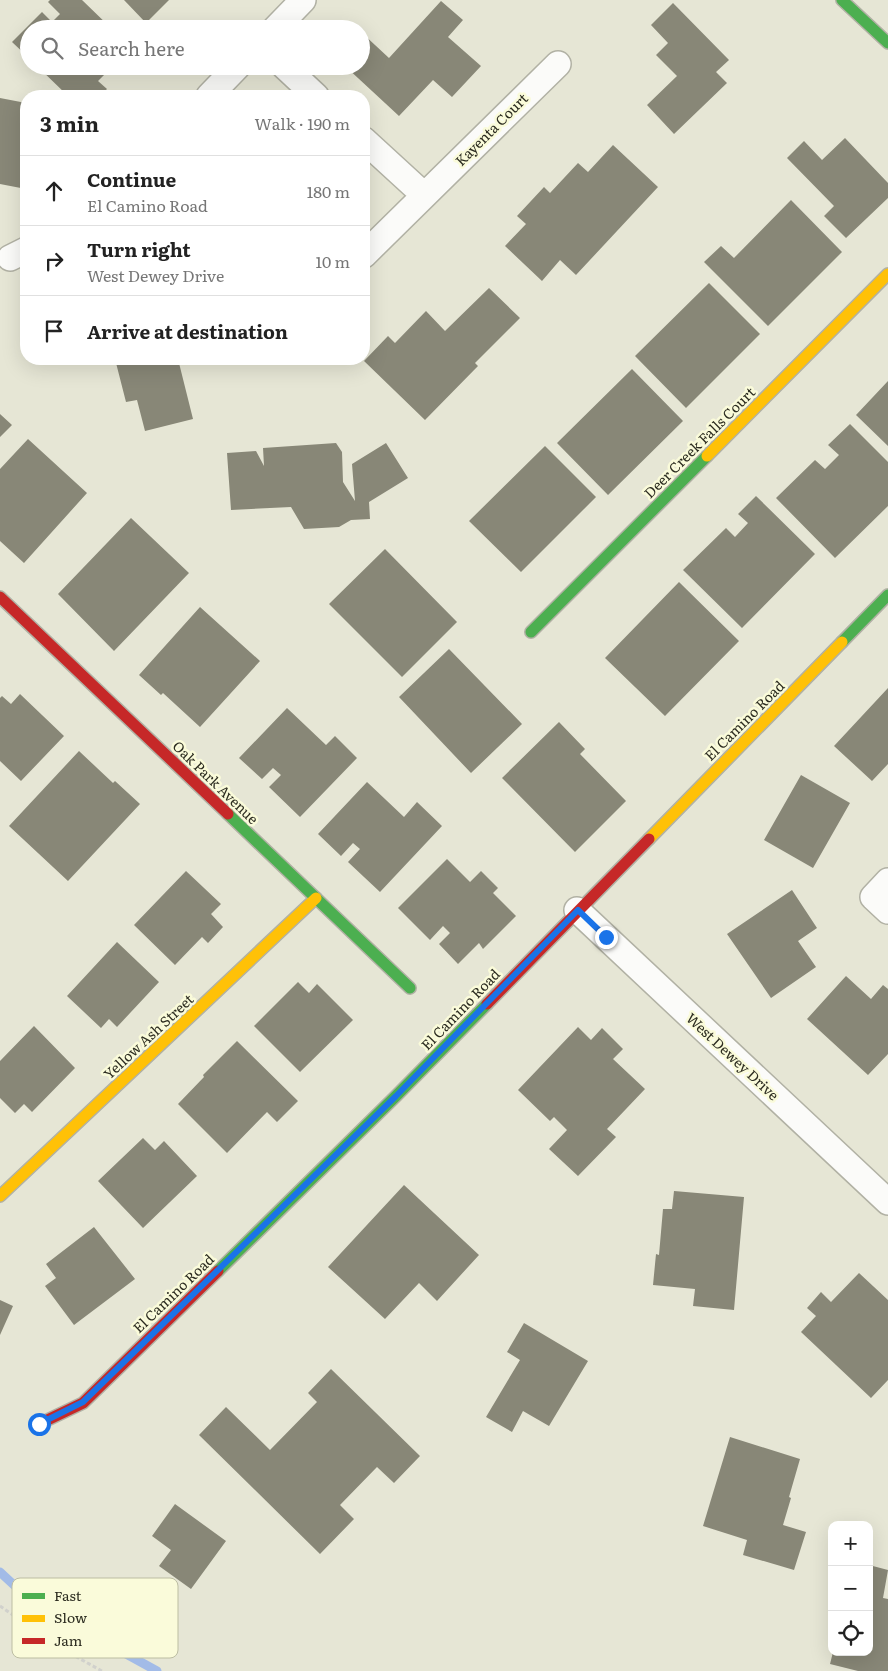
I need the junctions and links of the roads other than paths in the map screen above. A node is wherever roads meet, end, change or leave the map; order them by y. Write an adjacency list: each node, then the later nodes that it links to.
1 (303, 0): 3 (street)
2 (842, 0): 4 (street)
3 (284, 20)
4 (888, 43)
5 (558, 64): 11 (street, Kayenta Court)
6 (229, 75): 8 (street)
7 (294, 75): 9 (street)
8 (214, 90)
9 (310, 90)
10 (370, 146): 11 (street)
11 (424, 195): 12 (street, Kayenta Court)
12 (370, 249)
13 (888, 274): 16 (street, Deer Creek Falls Court)
14 (888, 596): 18 (street, El Camino Road)
15 (0, 597): 17 (street, Oak Park Avenue)
16 (530, 632)
17 (316, 898): 19 (street, Oak Park Avenue); 20 (street, Yellow Ash Street)
18 (578, 910): 21 (street, West Dewey Drive); 22 (street, El Camino Road)
19 (410, 988)
20 (0, 1196)
21 (888, 1202)
22 (39, 1424)

